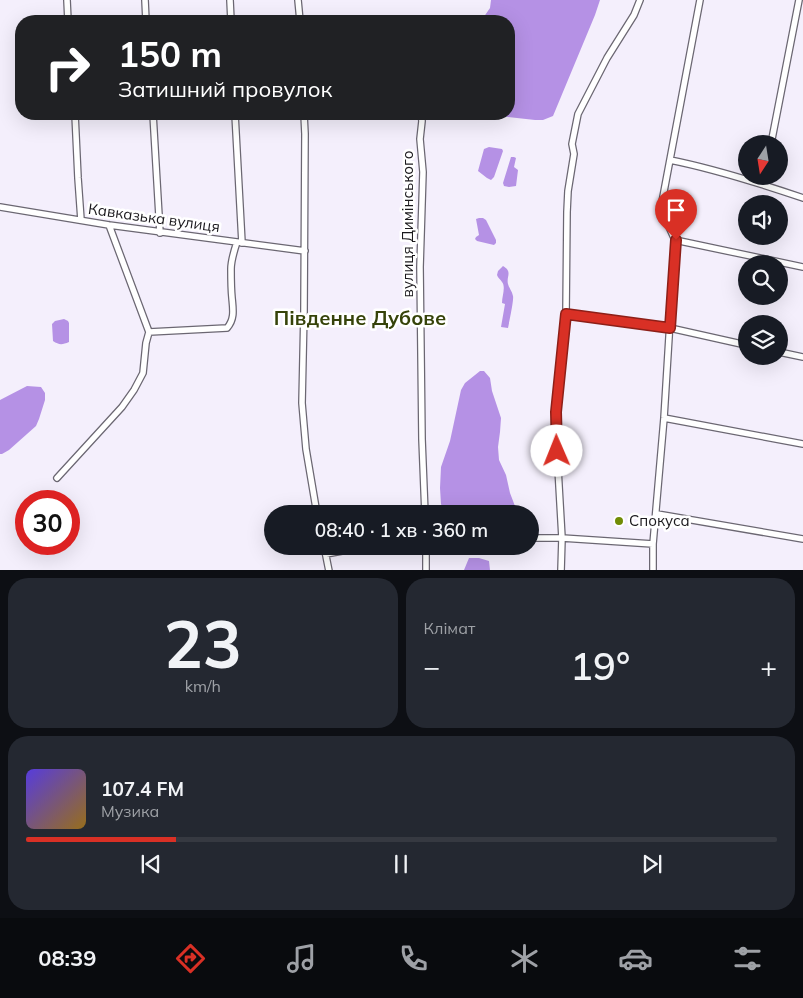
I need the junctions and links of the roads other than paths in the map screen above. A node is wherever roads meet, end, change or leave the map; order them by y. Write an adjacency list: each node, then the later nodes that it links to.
1 (67, 0): 8 (street)
2 (145, 0): 9 (street)
3 (230, 0): 10 (street)
4 (298, 0): 11 (street)
5 (640, 0): 30 (street)
6 (700, 0): 18 (street)
7 (799, 0): 17 (street)
8 (68, 15)
9 (146, 15)
10 (230, 15)
11 (299, 15)
12 (75, 120): 23 (street)
13 (153, 120): 25 (street)
14 (235, 120): 27 (street)
15 (304, 120): 28 (street)
16 (422, 120): 40 (street, вулиця Димінського)
17 (773, 135)
18 (670, 160): 19 (street); 26 (street)
19 (738, 177)
20 (766, 185): 21 (street)
21 (803, 198)
22 (0, 207): 23 (street, Кавказька вулиця)
23 (81, 220): 24 (street, Кавказька вулиця)
24 (109, 226): 25 (street, Кавказька вулиця); 32 (street)
25 (160, 233): 27 (street, Кавказька вулиця)
26 (676, 240): 29 (street); 31 (street)
27 (240, 242): 28 (street, Кавказька вулиця); 32 (street)
28 (305, 251): 39 (street)
29 (803, 268)
30 (566, 314): 31 (street); 43 (street)
31 (670, 328): 33 (street); 36 (street)
32 (149, 332): 38 (street)
33 (738, 343)
34 (788, 354): 35 (street)
35 (803, 356)
36 (664, 418): 37 (street); 41 (street)
37 (803, 444)
38 (57, 478)
39 (315, 505)
40 (426, 505)
41 (657, 514): 44 (street); 45 (street)
42 (539, 538): 43 (street)
43 (562, 538): 45 (street); 50 (street)
44 (803, 539)
45 (653, 544): 51 (street)
46 (326, 555): 48 (street)
47 (426, 555): 49 (street)
48 (329, 570)
49 (426, 570)
50 (561, 570)
51 (653, 570)

